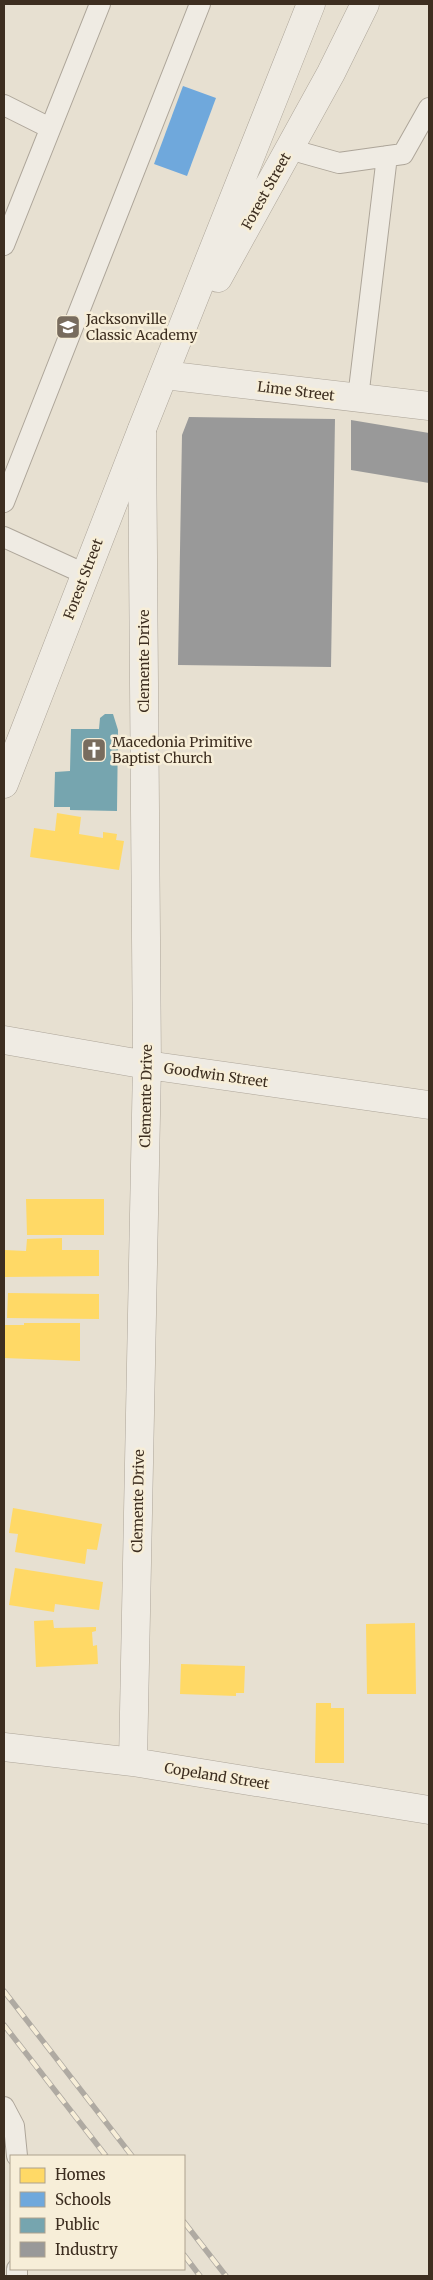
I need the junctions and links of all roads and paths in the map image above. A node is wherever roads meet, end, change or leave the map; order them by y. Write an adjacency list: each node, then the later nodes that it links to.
1 (100, 4): 7 (lane)
2 (200, 4): 15 (lane)
3 (311, 4): 11 (street, Forest Street)
4 (365, 4): 8 (street, Forest Street)
5 (4, 105): 7 (lane)
6 (429, 108): 9 (lane)
7 (50, 128): 10 (lane)
8 (289, 149): 9 (lane); 11 (street, Forest Street)
9 (387, 156): 12 (lane)
10 (4, 245)
11 (164, 376): 12 (street, Lime Street); 14 (street, Forest Street)
12 (358, 398): 13 (street, Lime Street)
13 (429, 406)
14 (142, 429): 17 (street, Forest Street); 20 (street, Clemente Drive)
15 (4, 502)
16 (4, 537): 17 (lane)
17 (85, 574): 18 (street, Forest Street)
18 (4, 784)
19 (4, 1040): 20 (street, Goodwin Street)
20 (147, 1065): 21 (street, Goodwin Street); 23 (street, Clemente Drive)
21 (429, 1105)
22 (4, 1747): 23 (street, Copeland Street)
23 (134, 1762): 24 (street, Copeland Street)
24 (429, 1810)
25 (4, 2107): 26 (lane)
26 (17, 2155)

